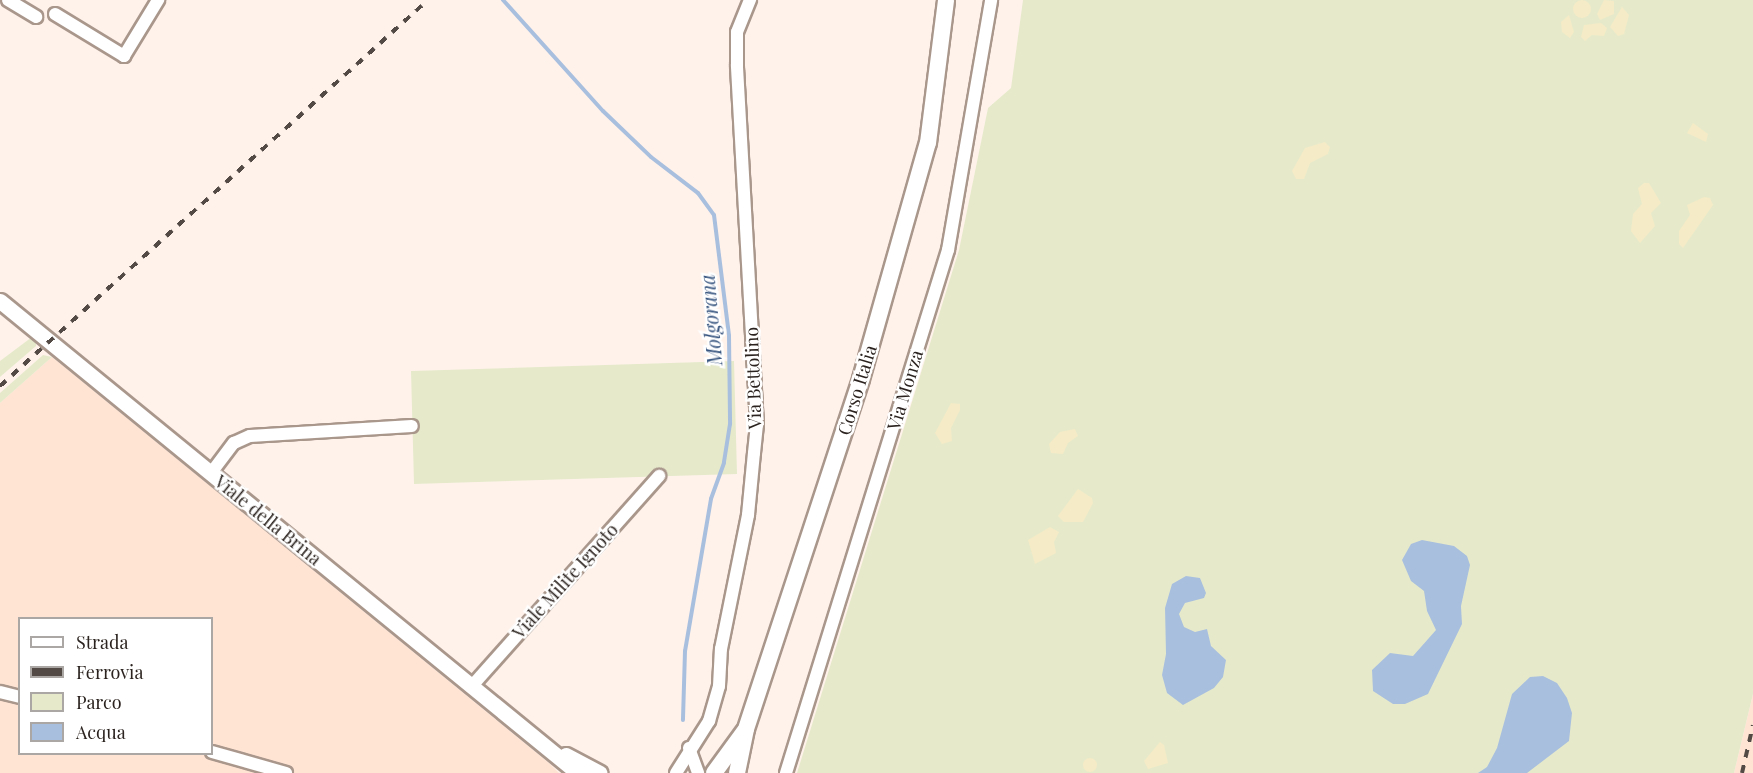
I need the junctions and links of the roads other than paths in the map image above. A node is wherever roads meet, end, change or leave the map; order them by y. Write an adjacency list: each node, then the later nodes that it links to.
1 (8, 0): 7 (street)
2 (158, 0): 6 (street)
3 (750, 0): 17 (street, Via Bettolino)
4 (946, 0): 15 (main road, Corso Italia)
5 (991, 0): 26 (street, Via Monza)
6 (55, 14)
7 (36, 17)
8 (0, 301): 10 (street, Viale della Brina)
9 (412, 426): 10 (street)
10 (211, 473): 12 (street, Viale della Brina)
11 (659, 476): 12 (street, Viale Milite Ignoto)
12 (471, 687): 16 (street, Viale della Brina)
13 (0, 692): 14 (street)
14 (18, 696)
15 (746, 729): 24 (main road); 25 (main road, Corso Italia)
16 (535, 739): 20 (street, Viale della Brina); 21 (street, Viale della Brina)
17 (689, 748): 22 (street, Via Bettolino); 23 (street)
18 (213, 752): 19 (street)
19 (286, 773)
20 (578, 773)
21 (600, 773)
22 (676, 773)
23 (698, 773)
24 (714, 773)
25 (736, 773)
26 (786, 773)

